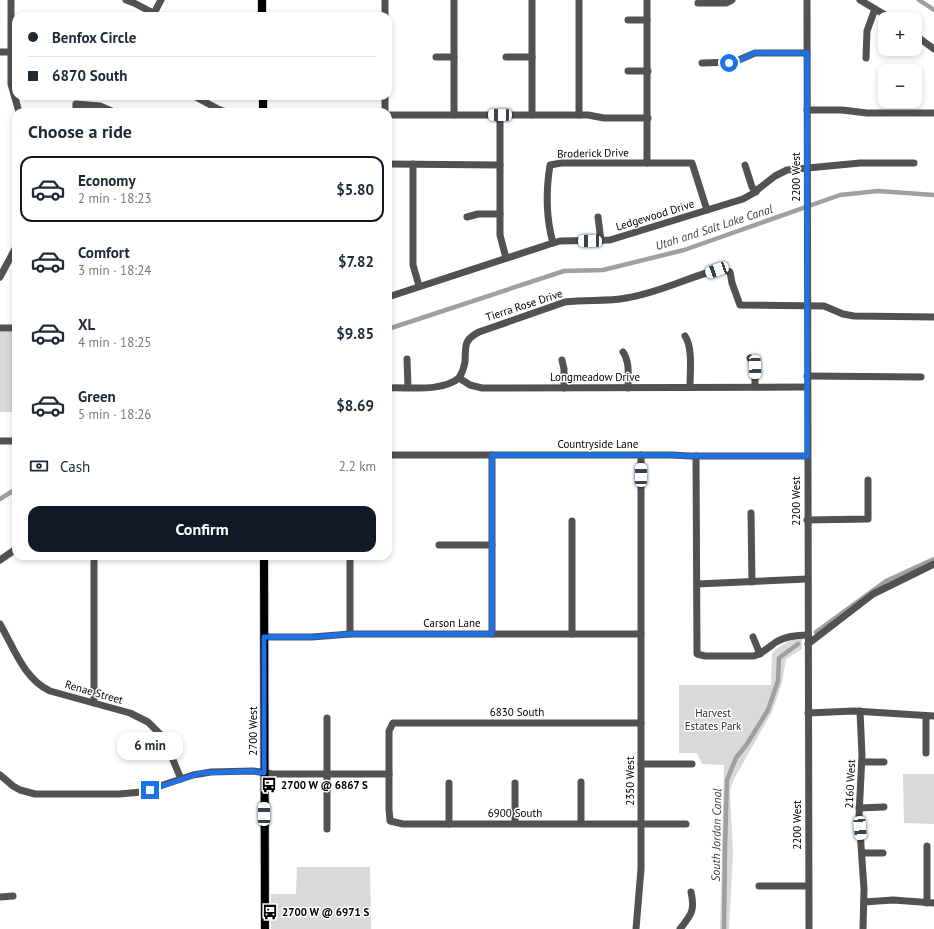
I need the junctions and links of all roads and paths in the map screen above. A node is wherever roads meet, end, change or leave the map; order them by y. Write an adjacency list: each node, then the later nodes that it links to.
1 (11, 0): 22 (street)
2 (126, 0): 15 (street)
3 (161, 0): 16 (street)
4 (262, 0): 17 (main road)
5 (385, 0): 18 (street)
6 (454, 0): 29 (street)
7 (532, 0): 31 (street)
8 (579, 0): 48 (street)
9 (647, 0): 21 (street)
10 (732, 0): 13 (street)
11 (807, 0): 27 (street, 2200 West)
12 (860, 0): 14 (street)
13 (698, 3)
14 (875, 9): 19 (street); 32 (street)
15 (150, 12)
16 (157, 12)
17 (262, 12)
18 (385, 12)
19 (880, 12)
20 (628, 20): 21 (street)
21 (647, 20): 35 (street)
22 (12, 26)
23 (922, 40): 24 (street)
24 (934, 49)
25 (0, 52): 26 (street)
26 (12, 52)
27 (807, 53): 33 (street); 42 (street, 2200 West)
28 (436, 57): 29 (street)
29 (454, 57): 45 (street)
30 (506, 57): 31 (street)
31 (532, 57): 47 (street)
32 (866, 58)
33 (702, 63)
34 (12, 68): 37 (street)
35 (648, 71): 36 (street); 49 (street)
36 (628, 72)
37 (12, 88)
38 (202, 100): 41 (street)
39 (76, 108): 40 (street)
40 (105, 108)
41 (216, 108)
42 (807, 110): 43 (street); 56 (street, 2200 West)
43 (934, 113)
44 (392, 115): 45 (street)
45 (454, 115): 46 (street)
46 (500, 115): 47 (street); 54 (street)
47 (532, 115): 48 (street)
48 (579, 115): 49 (street)
49 (648, 118): 50 (street)
50 (647, 163): 58 (street, Broderick Drive); 63 (street, Broderick Drive)
51 (914, 163): 56 (street, Ledgewood Drive)
52 (392, 164): 53 (street)
53 (413, 164): 54 (street); 67 (street)
54 (500, 164): 59 (street)
55 (745, 165): 57 (street)
56 (807, 169): 57 (street, Ledgewood Drive); 69 (street, 2200 West)
57 (756, 192): 58 (street, Ledgewood Drive)
58 (707, 210): 62 (street, Ledgewood Drive)
59 (500, 214): 60 (street); 65 (street)
60 (467, 217)
61 (598, 217): 62 (street)
62 (601, 241): 63 (street, Ledgewood Drive)
63 (553, 243): 65 (street, Ledgewood Drive)
64 (12, 254): 66 (street)
65 (506, 258): 67 (street, Ledgewood Drive)
66 (0, 277)
67 (419, 286): 68 (street, Ledgewood Drive)
68 (392, 296)
69 (807, 306): 70 (street, Tierra Rose Drive); 78 (street, 2200 West); 80 (street, Tierra Rose Drive)
70 (934, 316)
71 (0, 328): 72 (street)
72 (12, 328)
73 (684, 336): 81 (street)
74 (623, 352): 87 (street)
75 (750, 358): 82 (street)
76 (407, 359): 85 (street)
77 (562, 360): 86 (street)
78 (808, 376): 79 (street); 83 (street, 2200 West)
79 (921, 377)
80 (459, 378): 85 (street); 86 (street, Longmeadow Drive)
81 (690, 387): 82 (street, Longmeadow Drive); 87 (street, Longmeadow Drive)
82 (755, 387): 83 (street, Longmeadow Drive)
83 (807, 387): 94 (street, 2200 West)
84 (392, 388): 85 (street)
85 (408, 388)
86 (564, 388): 87 (street, Longmeadow Drive)
87 (628, 388)
88 (0, 440): 89 (street)
89 (12, 440)
90 (392, 455): 91 (street, Countryside Lane)
91 (492, 455): 92 (street, Countryside Lane); 100 (street)
92 (641, 455): 93 (street, Countryside Lane); 114 (street, 2350 West)
93 (696, 456): 94 (street, Countryside Lane); 109 (street)
94 (807, 456): 97 (street, 2200 West)
95 (868, 480): 97 (street)
96 (751, 513): 108 (street)
97 (807, 520): 107 (street, 2200 West)
98 (572, 521): 113 (street)
99 (439, 545): 100 (street)
100 (492, 545): 112 (street)
101 (12, 552): 102 (street)
102 (0, 560)
103 (94, 560): 120 (street)
104 (264, 560): 116 (main road, 2700 West)
105 (350, 560): 111 (street)
106 (934, 564): 118 (street)
107 (808, 578): 108 (street); 115 (street, 2200 West)
108 (752, 582): 109 (street)
109 (697, 584): 119 (street)
110 (0, 624): 120 (street, Renae Street)
111 (350, 634): 112 (street, Carson Lane); 116 (street, Carson Lane)
112 (492, 634): 113 (street, Carson Lane)
113 (572, 634): 114 (street, Carson Lane)
114 (641, 634): 126 (street, 2350 West)
115 (808, 635): 118 (street, 2200 West); 119 (street)
116 (264, 637): 132 (main road, 2700 West)
117 (754, 637): 119 (street)
118 (808, 644): 122 (street, 2200 West)
119 (760, 654)
120 (94, 703): 136 (street, Renae Street)
121 (860, 711): 122 (street); 123 (street); 128 (street, 2160 West)
122 (808, 713): 152 (street, 2200 West)
123 (926, 716): 124 (street); 127 (street)
124 (934, 716)
125 (327, 718): 133 (street)
126 (641, 723): 130 (street, 2350 West); 134 (street, 6830 South)
127 (926, 753)
128 (862, 762): 129 (street); 140 (street, 2160 West)
129 (884, 762)
130 (641, 764): 131 (street); 145 (street, 2350 West)
131 (692, 764)
132 (264, 773): 133 (street); 136 (street); 158 (main road, 2700 West)
133 (327, 774): 134 (street); 147 (street)
134 (389, 774): 143 (street, 6900 South)
135 (0, 775): 136 (street)
136 (181, 779)
137 (581, 782): 142 (street)
138 (449, 783): 143 (street)
139 (515, 783): 144 (street)
140 (859, 808): 141 (street); 149 (street, 2160 West)
141 (884, 808)
142 (581, 823): 144 (street, 6900 South); 145 (street, 6900 South)
143 (449, 824): 144 (street, 6900 South)
144 (515, 824)
145 (641, 824): 146 (street, 6900 South); 159 (street, 2350 West)
146 (686, 824)
147 (327, 829)
148 (927, 846): 157 (street)
149 (862, 853): 150 (street); 156 (street, 2160 West)
150 (883, 853)
151 (759, 886): 152 (street)
152 (808, 886): 161 (street, 2200 West)
153 (691, 892): 160 (street)
154 (0, 896): 155 (street)
155 (13, 896)
156 (864, 902): 157 (street); 162 (street, 2160 West)
157 (930, 903)
158 (265, 929)
159 (636, 929)
160 (680, 929)
161 (809, 929)
162 (863, 929)

